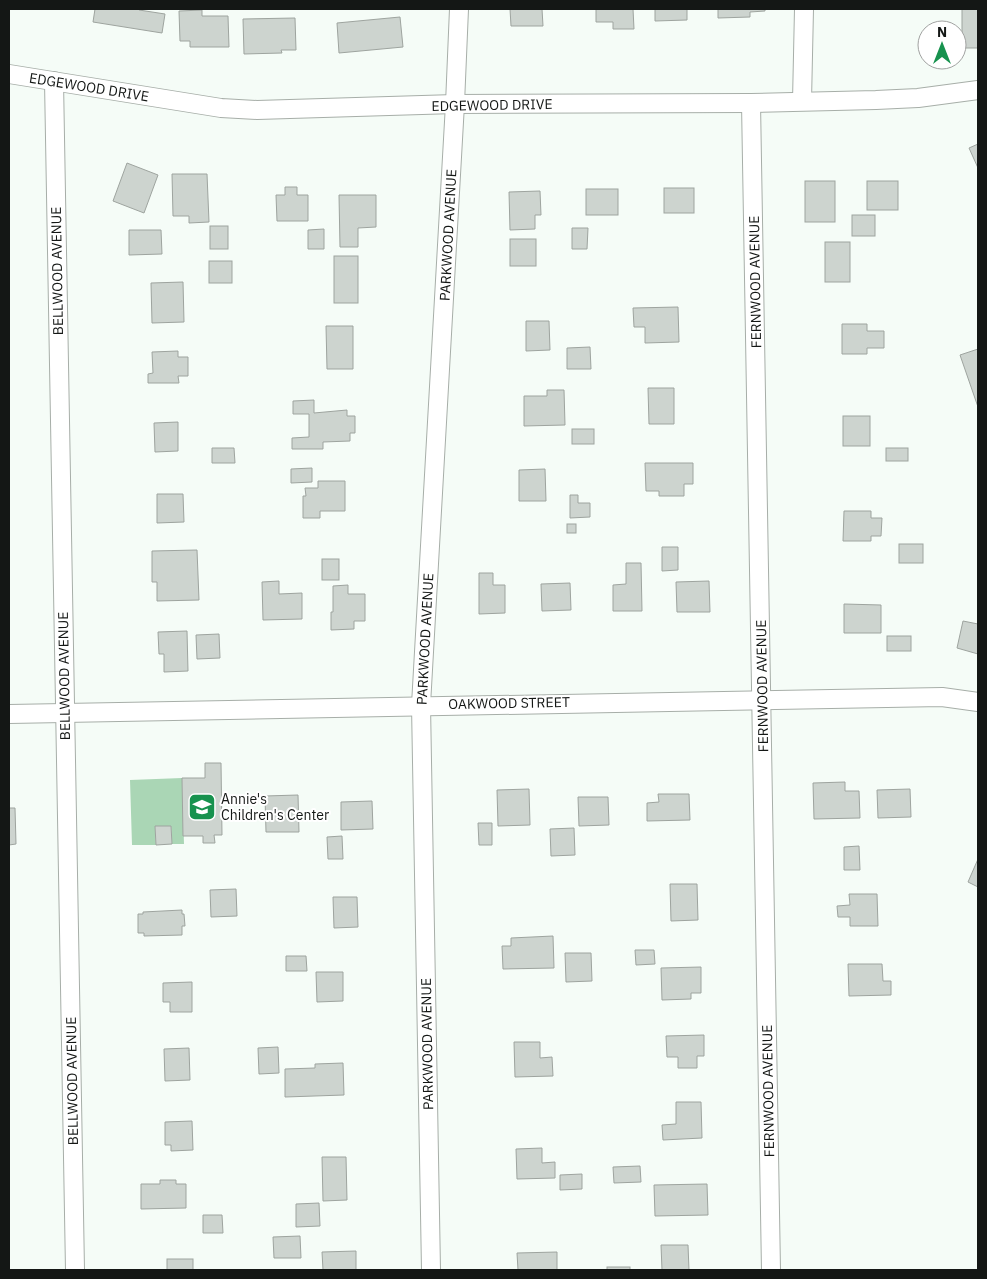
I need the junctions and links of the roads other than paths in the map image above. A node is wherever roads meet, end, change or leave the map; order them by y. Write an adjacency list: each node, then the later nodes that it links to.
1 (459, 9): 8 (street, PARKWOOD AVENUE)
2 (804, 9): 6 (street)
3 (9, 74): 4 (street, EDGEWOOD DRIVE)
4 (54, 81): 8 (street, EDGEWOOD DRIVE); 12 (street, BELLWOOD AVENUE)
5 (978, 90): 6 (street, EDGEWOOD DRIVE)
6 (802, 101): 7 (street, EDGEWOOD DRIVE)
7 (751, 103): 8 (street, EDGEWOOD DRIVE); 9 (street, FERNWOOD AVENUE)
8 (455, 104): 11 (street, PARKWOOD AVENUE)
9 (763, 699): 10 (street, OAKWOOD STREET); 11 (street, OAKWOOD STREET); 16 (street, FERNWOOD AVENUE)
10 (978, 702)
11 (420, 705): 12 (street, OAKWOOD STREET); 15 (street, PARKWOOD AVENUE)
12 (64, 712): 13 (street, OAKWOOD STREET); 14 (street, BELLWOOD AVENUE)
13 (9, 714)
14 (76, 1270)
15 (431, 1270)
16 (772, 1270)

